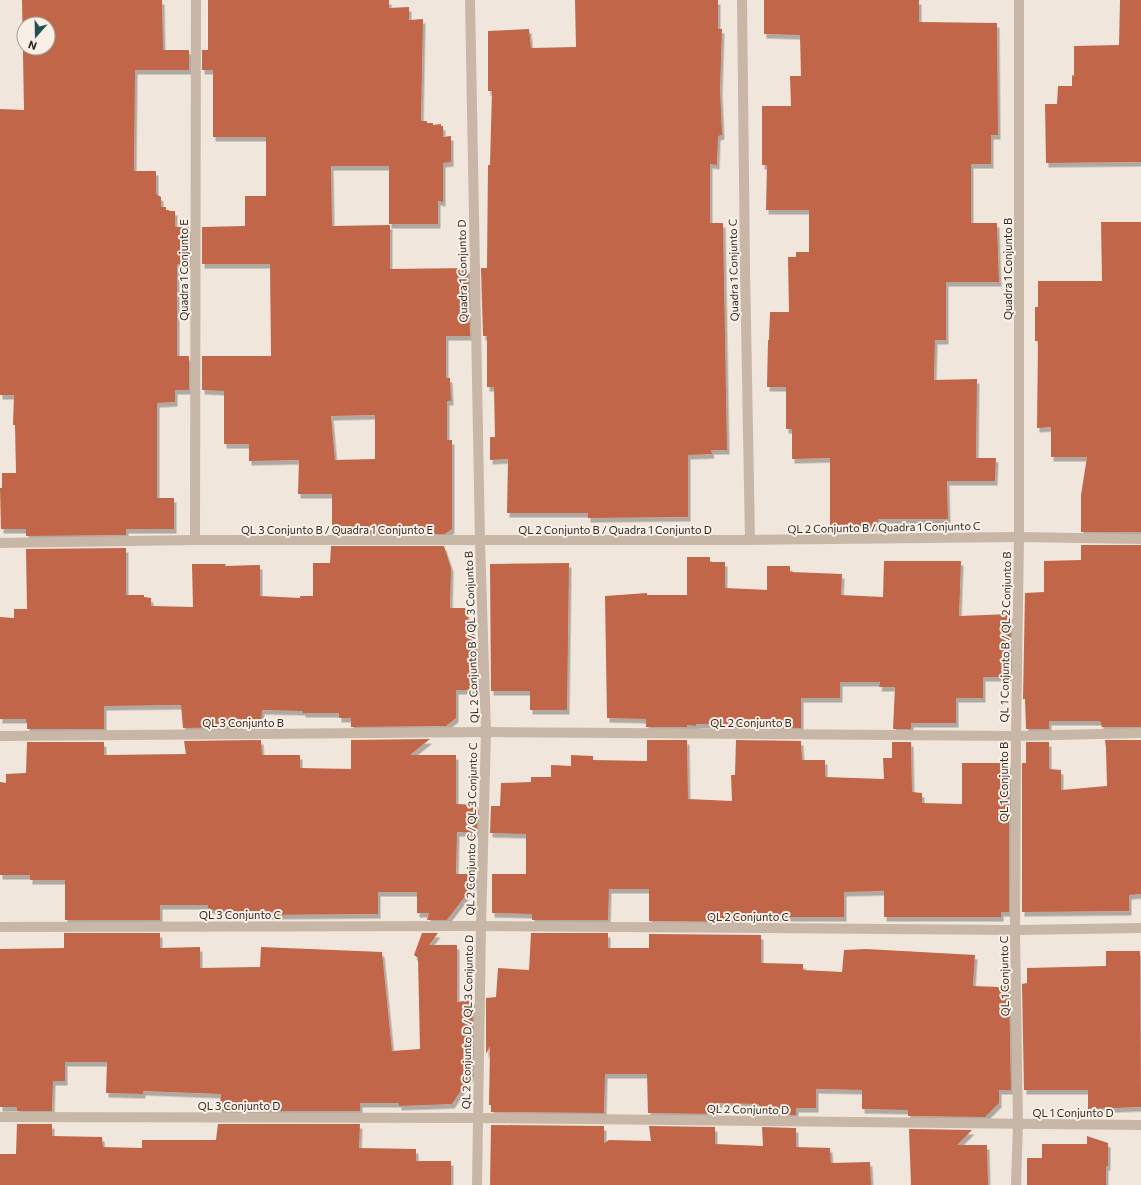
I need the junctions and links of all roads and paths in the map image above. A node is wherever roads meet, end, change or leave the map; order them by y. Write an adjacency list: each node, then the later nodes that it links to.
1 (196, 0): 7 (street, Quadra 1 Conjunto E)
2 (470, 0): 9 (street, Quadra 1 Conjunto D)
3 (742, 0): 8 (street, Quadra 1 Conjunto C)
4 (1019, 0): 5 (street, Quadra 1 Conjunto B)
5 (1019, 538): 6 (street, QL 2 Conjunto B / Quadra 1 Conjunto C); 8 (street, QL 2 Conjunto B / Quadra 1 Conjunto C); 14 (street, QL 1 Conjunto B / QL 2 Conjunto B)
6 (1141, 539)
7 (195, 540): 9 (street, QL 3 Conjunto B / Quadra 1 Conjunto E); 10 (street, QL 3 Conjunto B / Quadra 1 Conjunto E)
8 (750, 540): 9 (street, QL 2 Conjunto B / Quadra 1 Conjunto D)
9 (480, 541): 11 (street, QL 2 Conjunto B / QL 3 Conjunto B)
10 (0, 543)
11 (486, 732): 13 (street, QL 3 Conjunto B); 14 (street, QL 2 Conjunto B); 16 (street, QL 2 Conjunto C / QL 3 Conjunto C)
12 (1141, 734): 14 (street, QL 1 Conjunto B)
13 (0, 736)
14 (1016, 736): 18 (street, QL 1 Conjunto B)
15 (0, 926): 16 (street, QL 3 Conjunto C)
16 (481, 926): 18 (street, QL 2 Conjunto C); 20 (street, QL 2 Conjunto D / QL 3 Conjunto D)
17 (1141, 928): 18 (street, QL 1 Conjunto C)
18 (1015, 930): 21 (street, QL 1 Conjunto C)
19 (0, 1117): 20 (street, QL 3 Conjunto D)
20 (478, 1118): 21 (street, QL 2 Conjunto D); 23 (street, QL 2 Conjunto D / QL 3 Conjunto D)
21 (1018, 1124): 22 (street, QL 1 Conjunto D); 24 (street, QL 1 Conjunto D)
22 (1141, 1125)
23 (477, 1185)
24 (1016, 1185)

